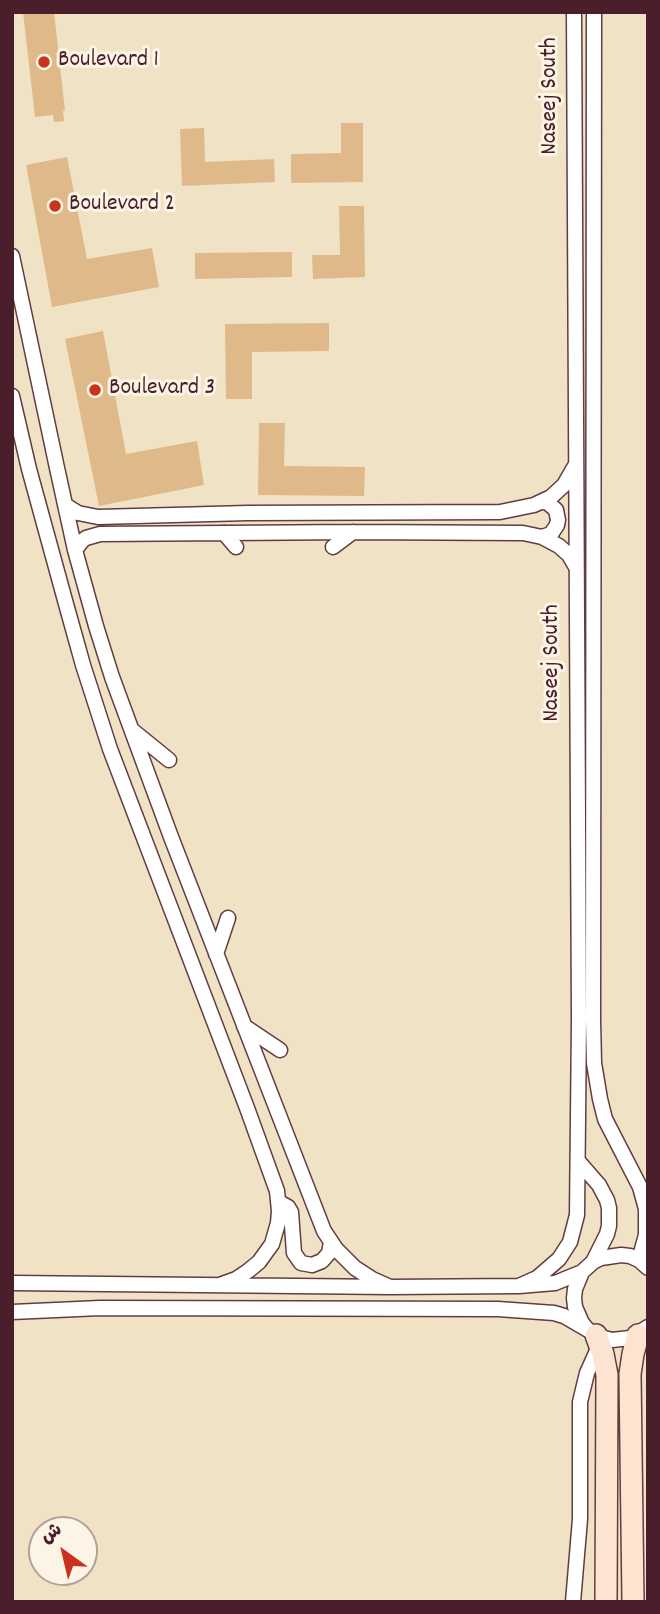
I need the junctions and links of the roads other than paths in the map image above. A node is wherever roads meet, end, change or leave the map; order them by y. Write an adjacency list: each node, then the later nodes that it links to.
1 (574, 12): 5 (street, Naseej South)
2 (594, 12): 26 (street)
3 (12, 256): 7 (street)
4 (12, 397): 24 (street)
5 (577, 461): 6 (street); 16 (street, Naseej South)
6 (543, 502): 8 (street); 12 (street)
7 (65, 505): 8 (street); 15 (street)
8 (91, 516): 11 (street)
9 (353, 532): 10 (street); 12 (street); 14 (street)
10 (224, 533): 11 (street); 13 (street)
11 (92, 536): 15 (street)
12 (542, 537): 16 (street)
13 (236, 547)
14 (332, 547)
15 (75, 550): 17 (street)
16 (576, 568): 23 (street, Naseej South)
17 (132, 730): 18 (street); 20 (street)
18 (169, 760)
19 (229, 918): 20 (street)
20 (216, 954): 21 (street)
21 (244, 1026): 22 (street); 25 (street)
22 (280, 1050)
23 (579, 1162): 27 (street); 31 (street, Naseej South)
24 (279, 1202): 25 (street); 30 (street)
25 (331, 1242): 32 (street)
26 (643, 1264): 27 (street)
27 (588, 1267): 31 (street); 36 (street)
28 (12, 1283): 29 (street)
29 (101, 1283): 30 (street); 33 (street)
30 (222, 1284): 32 (street)
31 (519, 1286): 32 (street)
32 (390, 1287)
33 (100, 1308): 34 (street); 36 (street)
34 (12, 1312)
35 (643, 1331): 36 (street); 39 (main road)
36 (595, 1336): 37 (street); 38 (main road)
37 (573, 1602)
38 (606, 1602)
39 (633, 1602)

